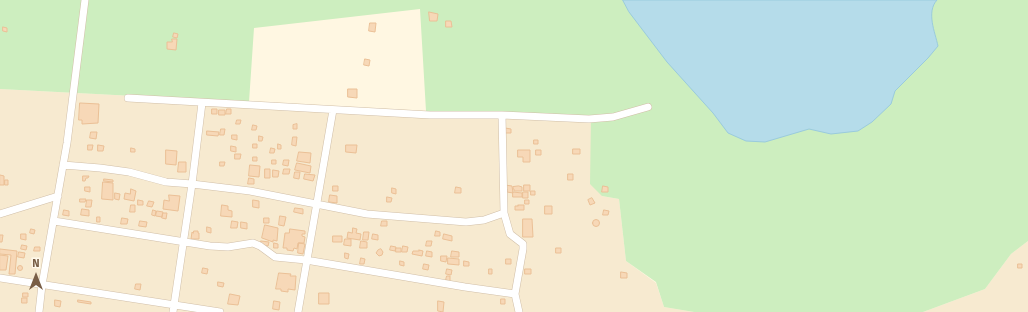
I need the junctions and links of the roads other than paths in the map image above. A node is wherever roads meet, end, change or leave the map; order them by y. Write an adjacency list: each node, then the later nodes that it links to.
1 (84, 0): 7 (street)
2 (128, 98): 3 (street)
3 (202, 103): 5 (street); 8 (street)
4 (648, 108): 6 (street)
5 (333, 110): 6 (street); 10 (street)
6 (502, 115): 11 (street)
7 (63, 165): 8 (street); 9 (street)
8 (192, 184): 10 (street); 14 (street)
9 (58, 196): 12 (street); 13 (street)
10 (317, 205): 11 (street); 15 (street)
11 (504, 213): 18 (street)
12 (0, 214)
13 (54, 221): 14 (street); 17 (street)
14 (183, 242): 15 (street); 19 (street)
15 (306, 260): 18 (street); 22 (street)
16 (0, 278): 17 (street)
17 (42, 285): 19 (street); 20 (street)
18 (515, 294): 23 (street)
19 (174, 309): 21 (street)
20 (39, 312)
21 (220, 312)
22 (298, 312)
23 (519, 312)

